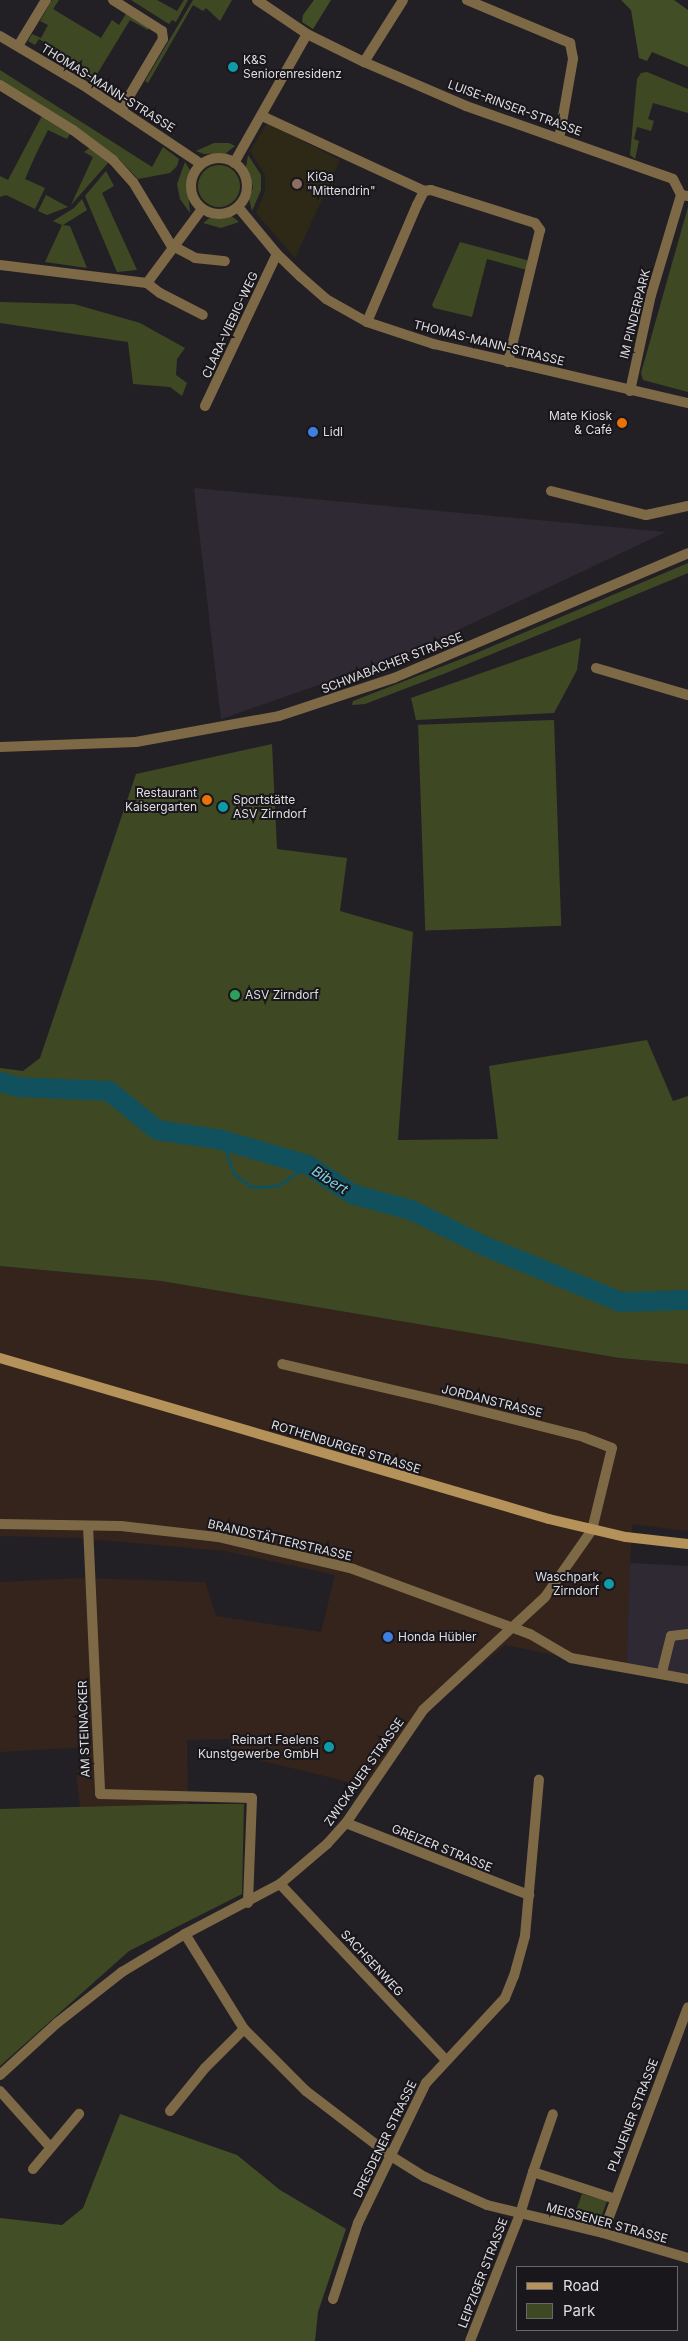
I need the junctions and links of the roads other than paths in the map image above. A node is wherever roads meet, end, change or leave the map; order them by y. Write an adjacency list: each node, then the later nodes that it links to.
1 (46, 0): 8 (street)
2 (113, 0): 11 (street)
3 (257, 0): 6 (street, LUISE-RINSER-STRASSE)
4 (403, 0): 9 (street)
5 (467, 0): 13 (street)
6 (307, 34): 9 (street, LUISE-RINSER-STRASSE); 12 (street)
7 (0, 36): 8 (street, THOMAS-MANN-STRASSE)
8 (18, 46): 11 (street, THOMAS-MANN-STRASSE)
9 (364, 62): 13 (street, LUISE-RINSER-STRASSE)
10 (0, 85): 20 (street)
11 (121, 110): 15 (street, THOMAS-MANN-STRASSE)
12 (262, 116): 14 (street); 16 (street)
13 (559, 138): 17 (street, LUISE-RINSER-STRASSE)
14 (234, 163): 15 (street); 18 (street)
15 (201, 164): 19 (street)
16 (424, 191): 26 (street); 27 (street)
17 (684, 195): 28 (street, IM PINDERPARK)
18 (238, 207): 19 (street); 21 (street, THOMAS-MANN-STRASSE)
19 (202, 209): 20 (street)
20 (174, 248): 22 (street); 24 (street)
21 (276, 254): 26 (street, THOMAS-MANN-STRASSE); 30 (street, CLARA-VIEBIG-WEG)
22 (225, 261)
23 (0, 266): 24 (street)
24 (147, 283): 25 (street)
25 (203, 315)
26 (367, 322): 27 (street, THOMAS-MANN-STRASSE)
27 (508, 362): 28 (street, THOMAS-MANN-STRASSE)
28 (630, 391): 29 (street)
29 (688, 403)
30 (205, 406)
31 (551, 491): 32 (street)
32 (688, 506)
33 (688, 553): 36 (street, SCHWABACHER STRASSE)
34 (596, 668): 35 (street)
35 (688, 695)
36 (0, 747)
37 (0, 1358): 41 (main road, ROTHENBURGER STRASSE)
38 (282, 1364): 41 (street, JORDANSTRASSE)
39 (0, 1524): 40 (street, BRANDSTÄTTERSTRASSE)
40 (88, 1526): 43 (street, BRANDSTÄTTERSTRASSE); 51 (street, AM STEINACKER)
41 (592, 1530): 42 (main road, ROTHENBURGER STRASSE); 43 (street, ZWICKAUER STRASSE)
42 (688, 1544)
43 (515, 1628): 45 (street); 48 (street, ZWICKAUER STRASSE)
44 (688, 1634): 45 (street)
45 (662, 1672): 46 (street)
46 (688, 1678)
47 (539, 1780): 50 (street, DRESDENER STRASSE)
48 (346, 1823): 49 (street, ZWICKAUER STRASSE); 50 (street, GREIZER STRASSE)
49 (280, 1884): 51 (street, ZWICKAUER STRASSE); 55 (street, SACHSENWEG)
50 (529, 1895): 55 (street, DRESDENER STRASSE)
51 (248, 1903): 52 (street, ZWICKAUER STRASSE)
52 (185, 1934): 54 (street, MEISSENER STRASSE); 56 (street, ZWICKAUER STRASSE)
53 (688, 2007): 65 (street, PLAUENER STRASSE)
54 (244, 2029): 58 (street); 62 (street, MEISSENER STRASSE)
55 (445, 2059): 62 (street, DRESDENER STRASSE)
56 (0, 2075)
57 (0, 2091): 61 (street)
58 (170, 2111)
59 (79, 2114): 61 (street)
60 (553, 2114): 64 (street, LEIPZIGER STRASSE)
61 (50, 2147): 63 (street)
62 (391, 2156): 66 (street, MEISSENER STRASSE); 69 (street, DRESDENER STRASSE)
63 (33, 2169)
64 (532, 2172): 65 (street); 66 (street, LEIPZIGER STRASSE)
65 (615, 2198): 67 (street, PLAUENER STRASSE)
66 (520, 2214): 67 (street, MEISSENER STRASSE); 70 (street, LEIPZIGER STRASSE)
67 (603, 2233): 68 (street, MEISSENER STRASSE)
68 (688, 2258)
69 (333, 2299)
70 (470, 2341)

